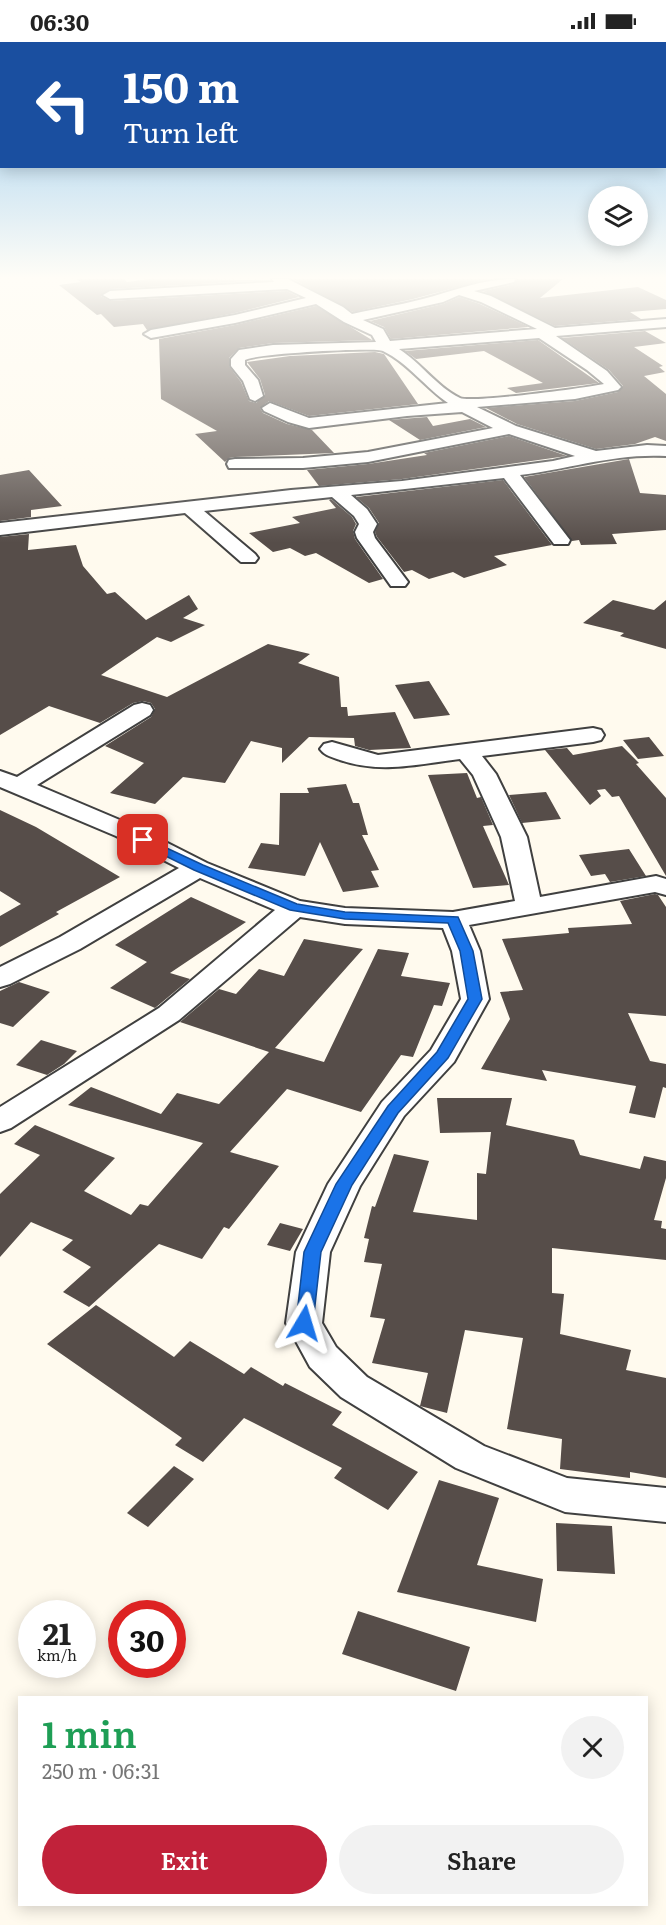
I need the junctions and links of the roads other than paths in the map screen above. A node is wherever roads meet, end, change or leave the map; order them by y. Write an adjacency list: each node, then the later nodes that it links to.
1 (239, 367): 4 (street)
2 (415, 367): 5 (street)
3 (594, 367): 5 (street)
4 (255, 396)
5 (461, 406): 6 (street); 7 (street)
6 (270, 408)
7 (506, 430): 9 (street); 10 (street)
8 (666, 451): 9 (street)
9 (594, 456): 11 (street)
10 (235, 464)
11 (508, 471): 12 (street); 15 (street)
12 (338, 493): 13 (street); 17 (street)
13 (190, 508): 14 (street); 16 (street)
14 (0, 529)
15 (561, 540)
16 (248, 558)
17 (398, 582)
18 (142, 710): 22 (street)
19 (593, 735): 21 (street)
20 (332, 749): 21 (street)
21 (465, 750): 25 (street)
22 (9, 782): 23 (street)
23 (198, 868): 26 (street); 28 (street)
24 (666, 887): 25 (street)
25 (529, 906): 27 (street)
26 (294, 908): 27 (street); 29 (street)
27 (453, 920): 30 (street)
28 (0, 978)
29 (0, 1121)
30 (666, 1505)

